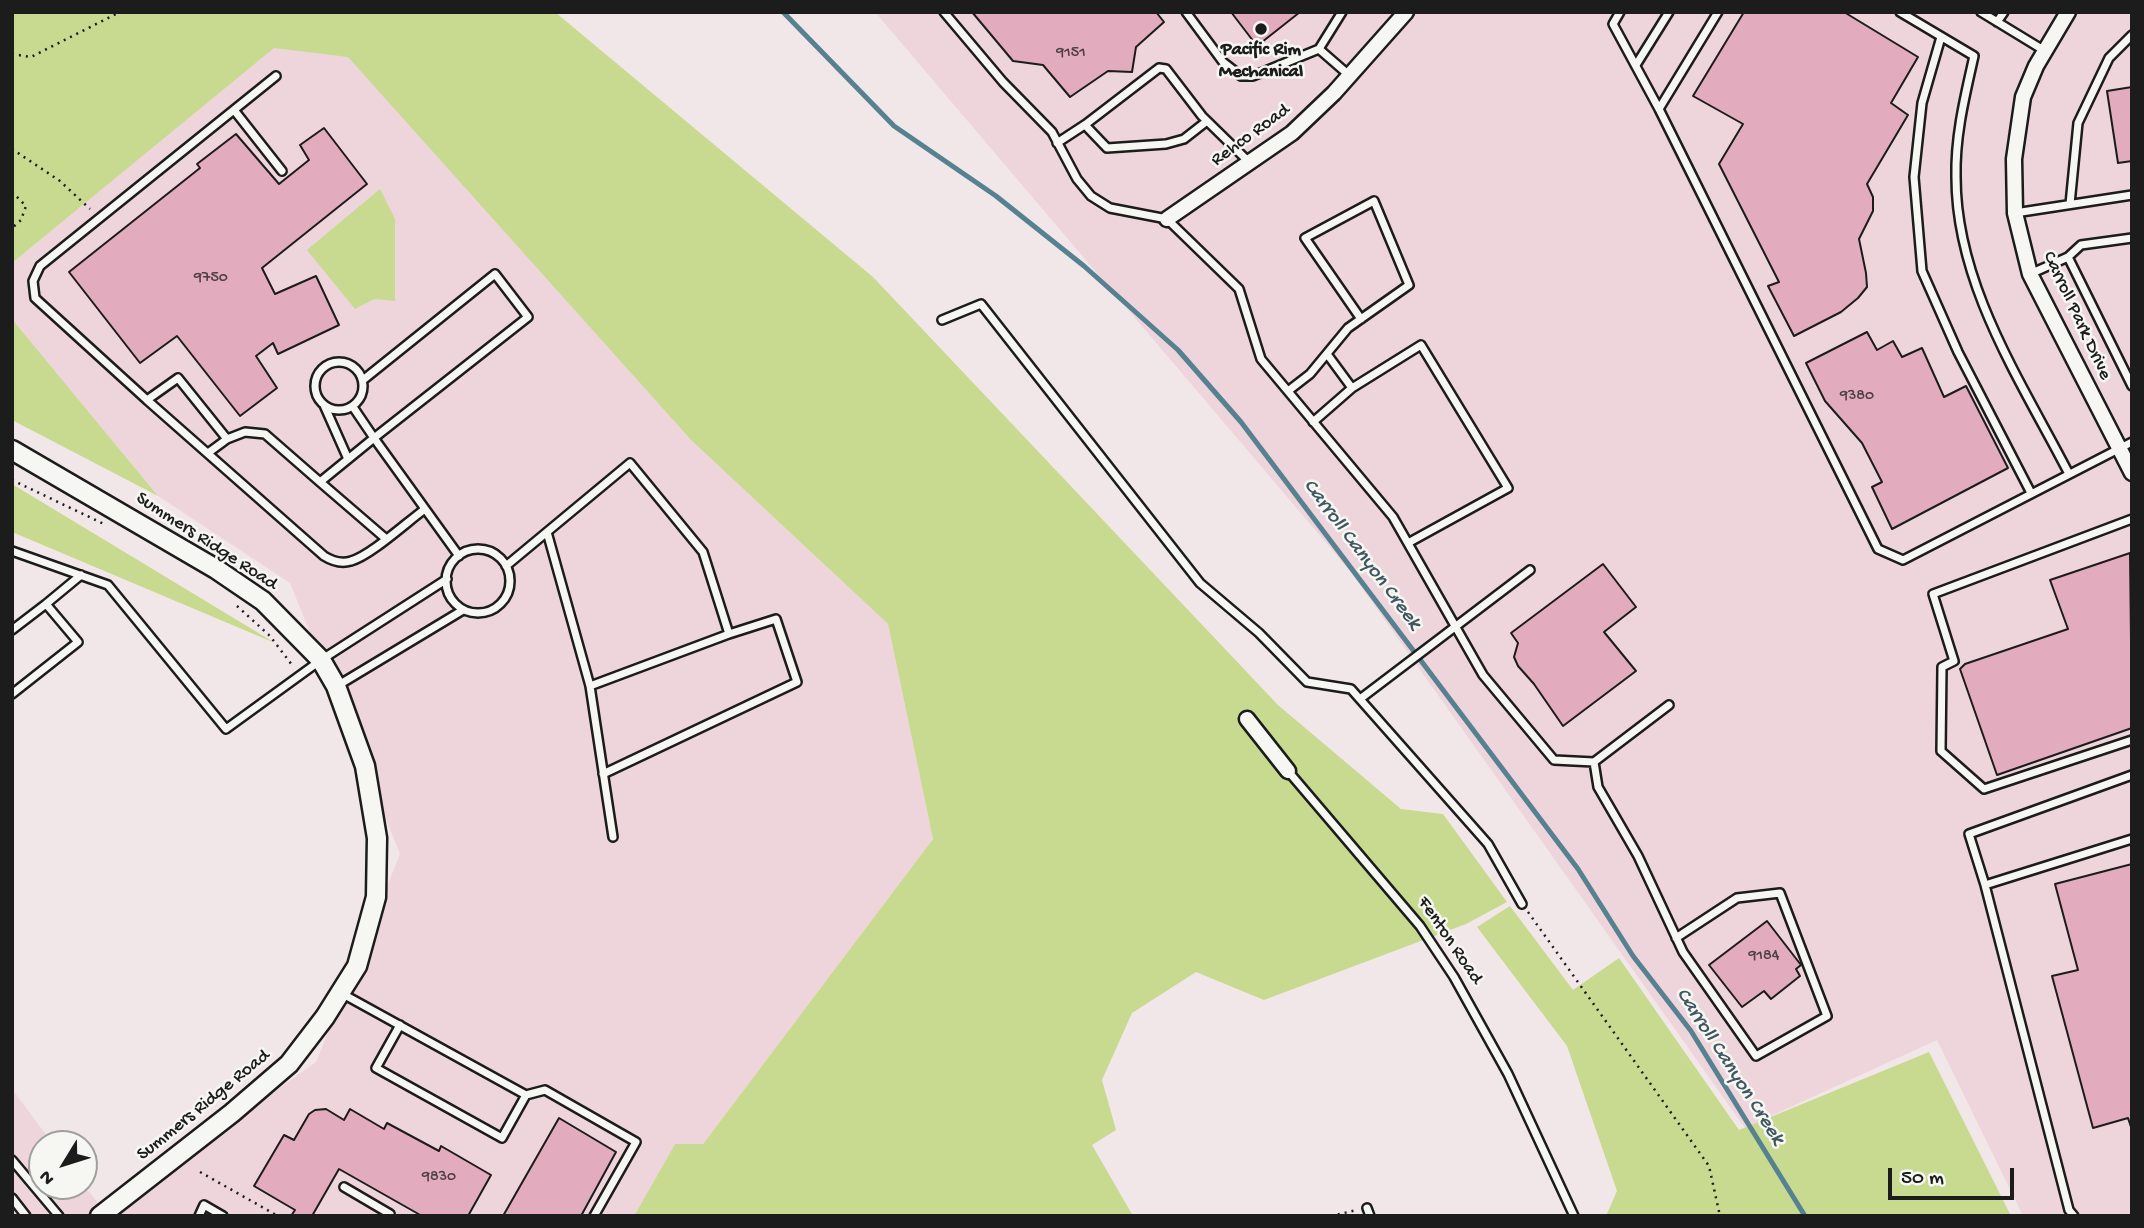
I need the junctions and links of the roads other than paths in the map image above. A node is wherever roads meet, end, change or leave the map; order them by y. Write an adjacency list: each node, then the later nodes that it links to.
1 (944, 12): 24 (lane)
2 (1186, 12): 15 (lane)
3 (1342, 12): 15 (lane)
4 (1620, 12): 17 (lane)
5 (1669, 12): 17 (lane)
6 (1718, 12): 20 (lane)
7 (1900, 12): 14 (lane)
8 (1981, 12): 12 (lane)
9 (2004, 12): 12 (lane)
10 (2068, 12): 16 (street, Carroll Park Drive)
11 (1403, 13): 19 (street, Rehco Road)
12 (1997, 22): 16 (lane)
13 (2132, 35): 28 (lane)
14 (1941, 37): 52 (lane); 54 (lane)
15 (1319, 49): 19 (lane)
16 (2045, 51): 29 (street, Carroll Park Drive)
17 (1636, 65): 20 (lane)
18 (276, 76): 21 (lane)
19 (1350, 76): 25 (street, Rehco Road)
20 (1659, 109): 54 (lane)
21 (234, 110): 26 (lane); 41 (lane)
22 (1208, 121): 23 (lane); 23 (lane); 25 (lane)
23 (1085, 125): 24 (lane)
24 (1057, 143): 30 (lane)
25 (1250, 163): 30 (street, Rehco Road)
26 (282, 172)
27 (2132, 195): 28 (lane)
28 (2070, 204): 29 (lane)
29 (2015, 213): 33 (street, Carroll Park Drive)
30 (1167, 219): 40 (lane)
31 (2132, 237): 32 (lane)
32 (2067, 257): 33 (lane); 38 (lane)
33 (2030, 274): 47 (street, Carroll Park Drive)
34 (1361, 319): 34 (lane); 36 (lane)
35 (942, 320): 75 (lane)
36 (1327, 354): 39 (lane); 40 (lane)
37 (363, 380): 42 (lane); 43 (lane); 45 (lane)
38 (2132, 386)
39 (1352, 388): 44 (lane); 59 (lane)
40 (1288, 391): 44 (lane)
41 (148, 400): 46 (lane); 49 (lane)
42 (324, 405): 43 (lane); 50 (lane)
43 (353, 407): 45 (lane)
44 (1313, 422): 59 (lane)
45 (374, 438): 50 (lane); 55 (lane)
46 (227, 439): 49 (lane); 53 (lane)
47 (2125, 444): 51 (street, Carroll Park Drive); 52 (lane)
48 (12, 450): 71 (street, Summers Ridge Road)
49 (208, 453): 58 (lane)
50 (348, 459): 53 (lane)
51 (2132, 473)
52 (2069, 474): 54 (lane)
53 (320, 482): 58 (lane)
54 (2031, 493)
55 (425, 509): 58 (lane); 61 (lane)
56 (2132, 519): 78 (lane)
57 (547, 532): 62 (lane); 70 (lane); 72 (lane)
58 (386, 538)
59 (1408, 544): 68 (lane)
60 (12, 551): 64 (lane)
61 (459, 556): 62 (lane); 65 (lane)
62 (506, 566): 67 (lane)
63 (1530, 570): 68 (lane)
64 (82, 575): 66 (lane); 71 (lane)
65 (447, 579): 67 (lane); 71 (lane)
66 (46, 604): 69 (lane); 74 (lane)
67 (463, 610): 73 (lane)
68 (1455, 626): 75 (lane); 79 (lane)
69 (12, 630)
70 (729, 634): 72 (lane); 81 (lane)
71 (321, 660): 73 (street, Summers Ridge Road)
72 (590, 685): 81 (lane)
73 (336, 686): 88 (street, Summers Ridge Road)
74 (12, 694)
75 (1360, 699): 86 (lane)
76 (1669, 705): 79 (lane)
77 (1247, 719): 80 (street, Fenton Road)
78 (2132, 740)
79 (1594, 762): 87 (lane)
80 (1288, 771): 101 (lane, Fenton Road)
81 (603, 774): 83 (lane)
82 (2132, 775): 85 (lane)
83 (613, 836)
84 (2132, 839): 85 (lane)
85 (1985, 884): 102 (lane)
86 (1522, 904)
87 (1676, 938): 87 (lane)
88 (340, 992): 89 (lane); 97 (street, Summers Ridge Road)
89 (400, 1025): 90 (lane); 90 (lane)
90 (526, 1095): 100 (lane)
91 (12, 1160): 96 (lane)
92 (344, 1187): 94 (lane)
93 (12, 1198): 95 (lane)
94 (391, 1215)
95 (26, 1216)
96 (59, 1216)
97 (100, 1216)
98 (198, 1216): 99 (lane)
99 (223, 1216)
100 (594, 1216)
101 (1574, 1216)
102 (2074, 1216)

